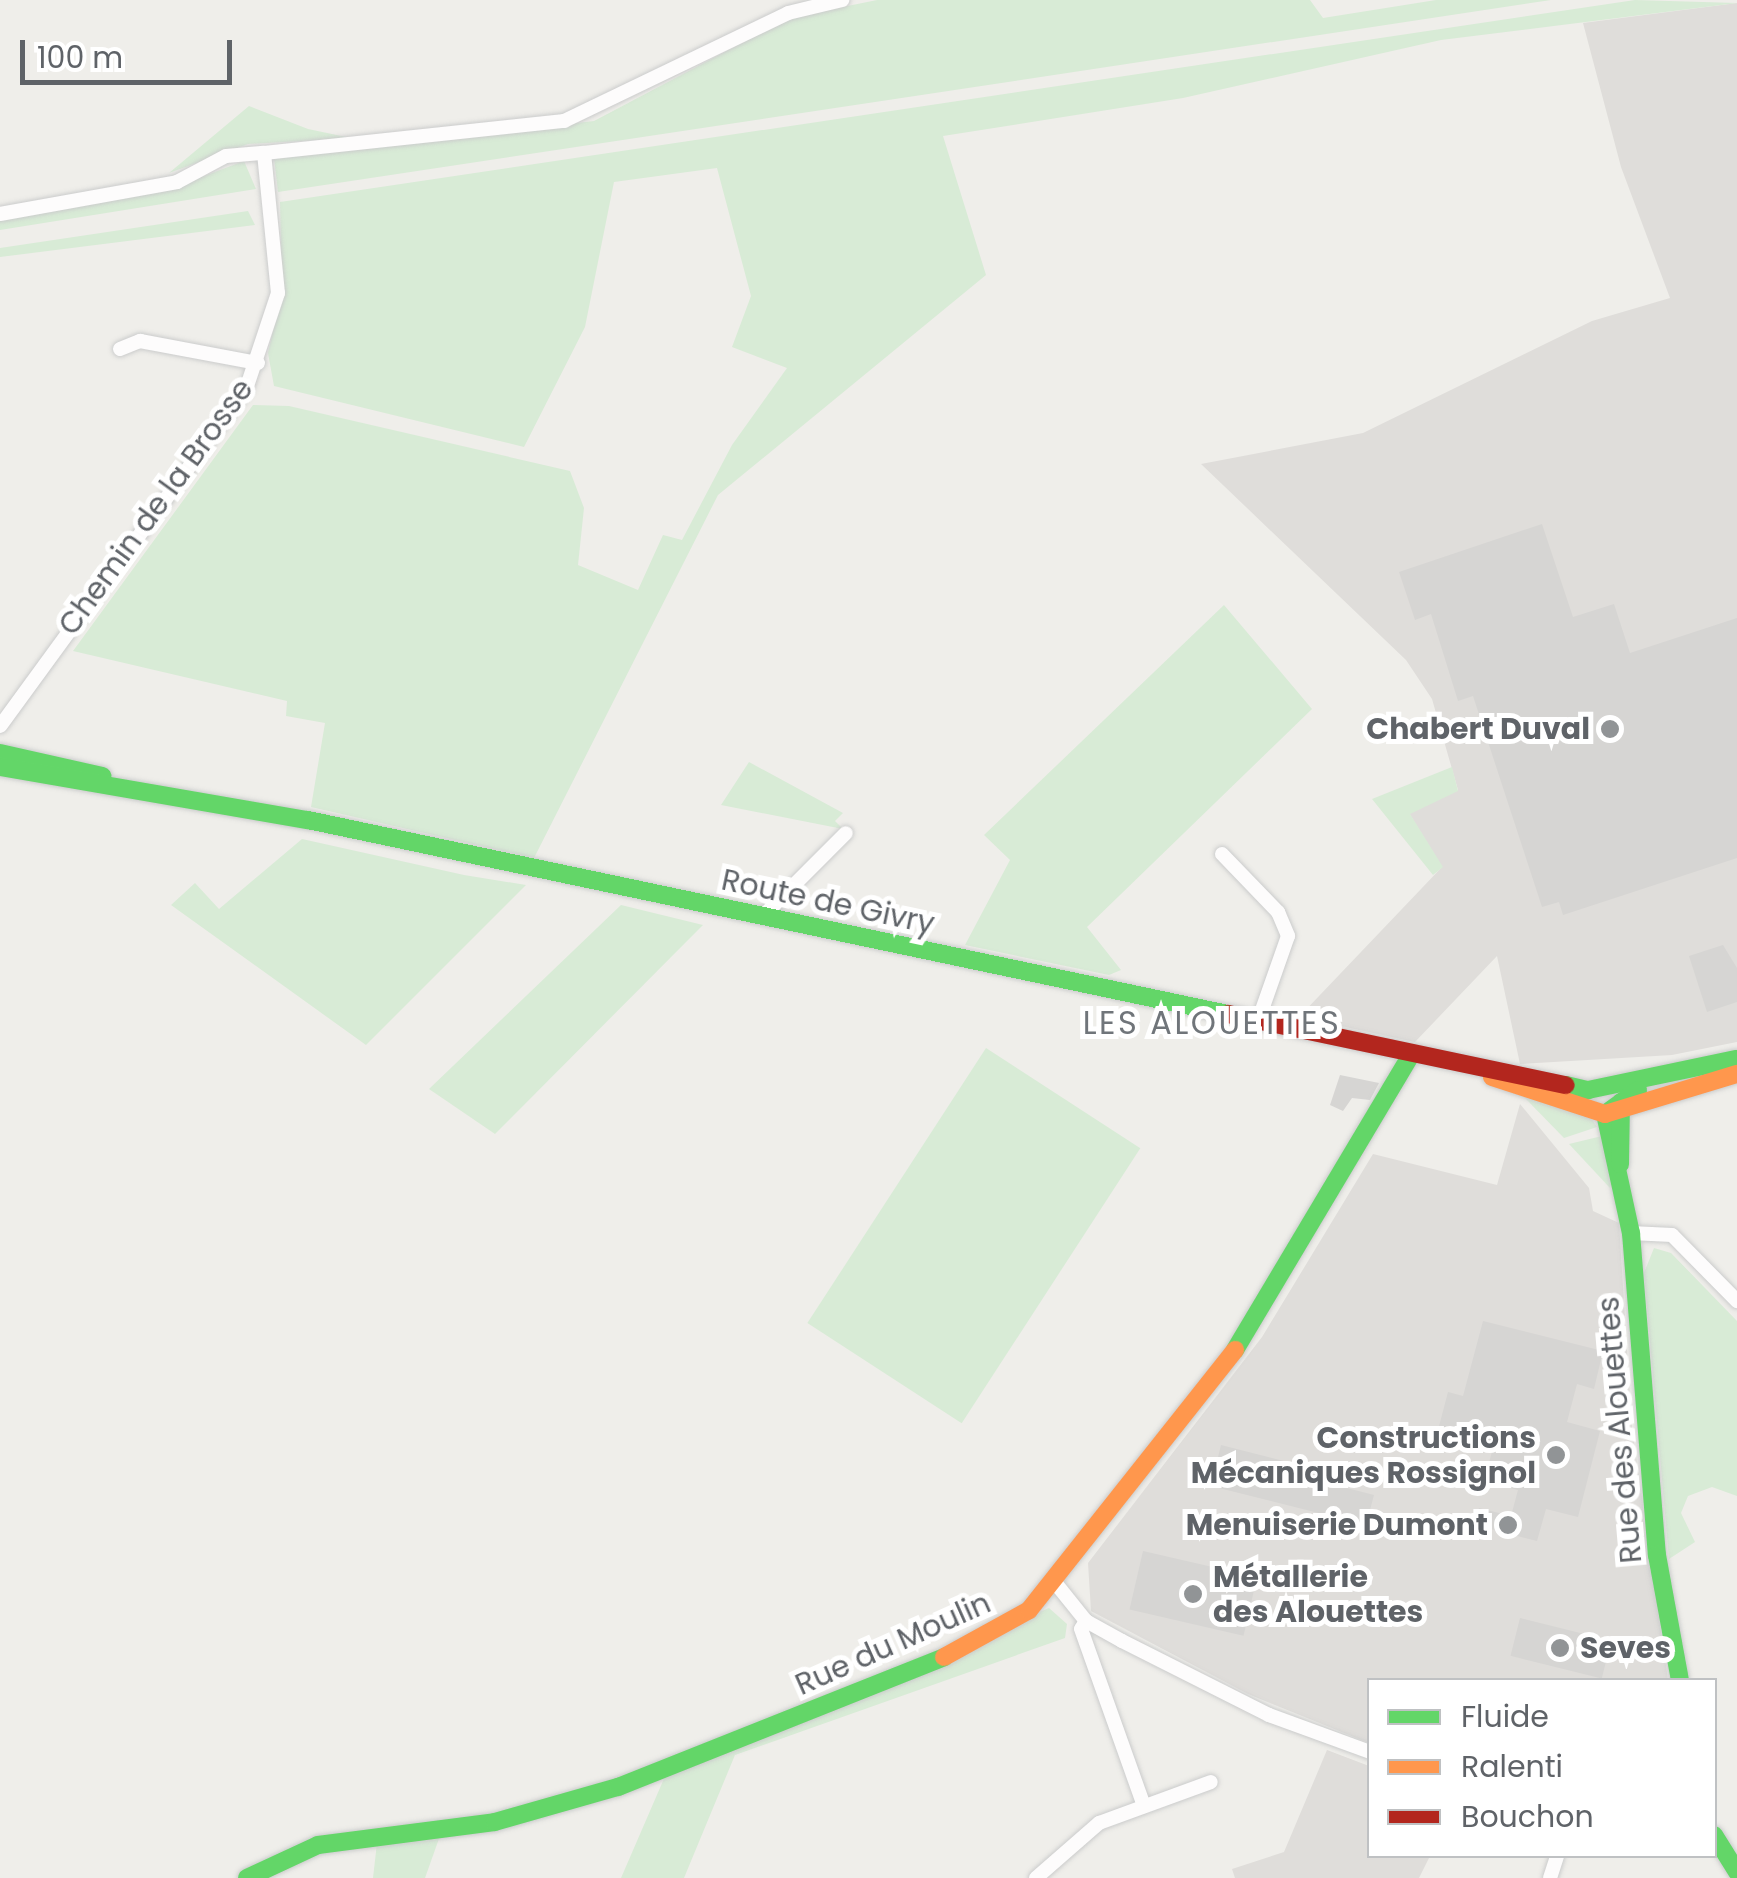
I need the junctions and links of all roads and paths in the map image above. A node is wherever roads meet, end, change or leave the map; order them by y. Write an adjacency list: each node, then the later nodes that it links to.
1 (842, 0): 2 (street)
2 (264, 154): 3 (street); 5 (street, Chemin de la Brosse)
3 (0, 214)
4 (120, 349): 5 (street)
5 (258, 362): 6 (street, Chemin de la Brosse)
6 (0, 726)
7 (0, 753): 9 (street, Route de Givry)
8 (0, 767): 9 (street, Route de Givry)
9 (165, 794): 12 (street, Route de Givry)
10 (846, 833): 12 (street)
11 (1222, 854): 13 (street)
12 (762, 916): 13 (street, Route de Givry)
13 (1257, 1024): 14 (street, Route de Givry)
14 (1410, 1055): 16 (street, Route de Givry); 23 (street, Rue du Moulin)
15 (1737, 1059): 18 (street)
16 (1478, 1070): 18 (street, Route de Givry); 19 (street, Route de Givry)
17 (1737, 1074): 18 (street, Route de Givry)
18 (1619, 1100): 19 (street, Route de Givry); 20 (street, Rue des Alouettes)
19 (1605, 1114): 20 (street, Rue des Alouettes)
20 (1618, 1174): 21 (street, Rue des Alouettes)
21 (1631, 1233): 22 (street); 25 (street, Rue des Alouettes)
22 (1737, 1301)
23 (1056, 1585): 24 (street); 31 (street, Rue du Moulin)
24 (1086, 1621): 26 (street); 28 (street)
25 (1680, 1678)
26 (1367, 1751)
27 (1210, 1782): 28 (street)
28 (1144, 1806): 32 (street)
29 (1717, 1840): 30 (street)
30 (1737, 1872)
31 (247, 1878)
32 (1036, 1878)

